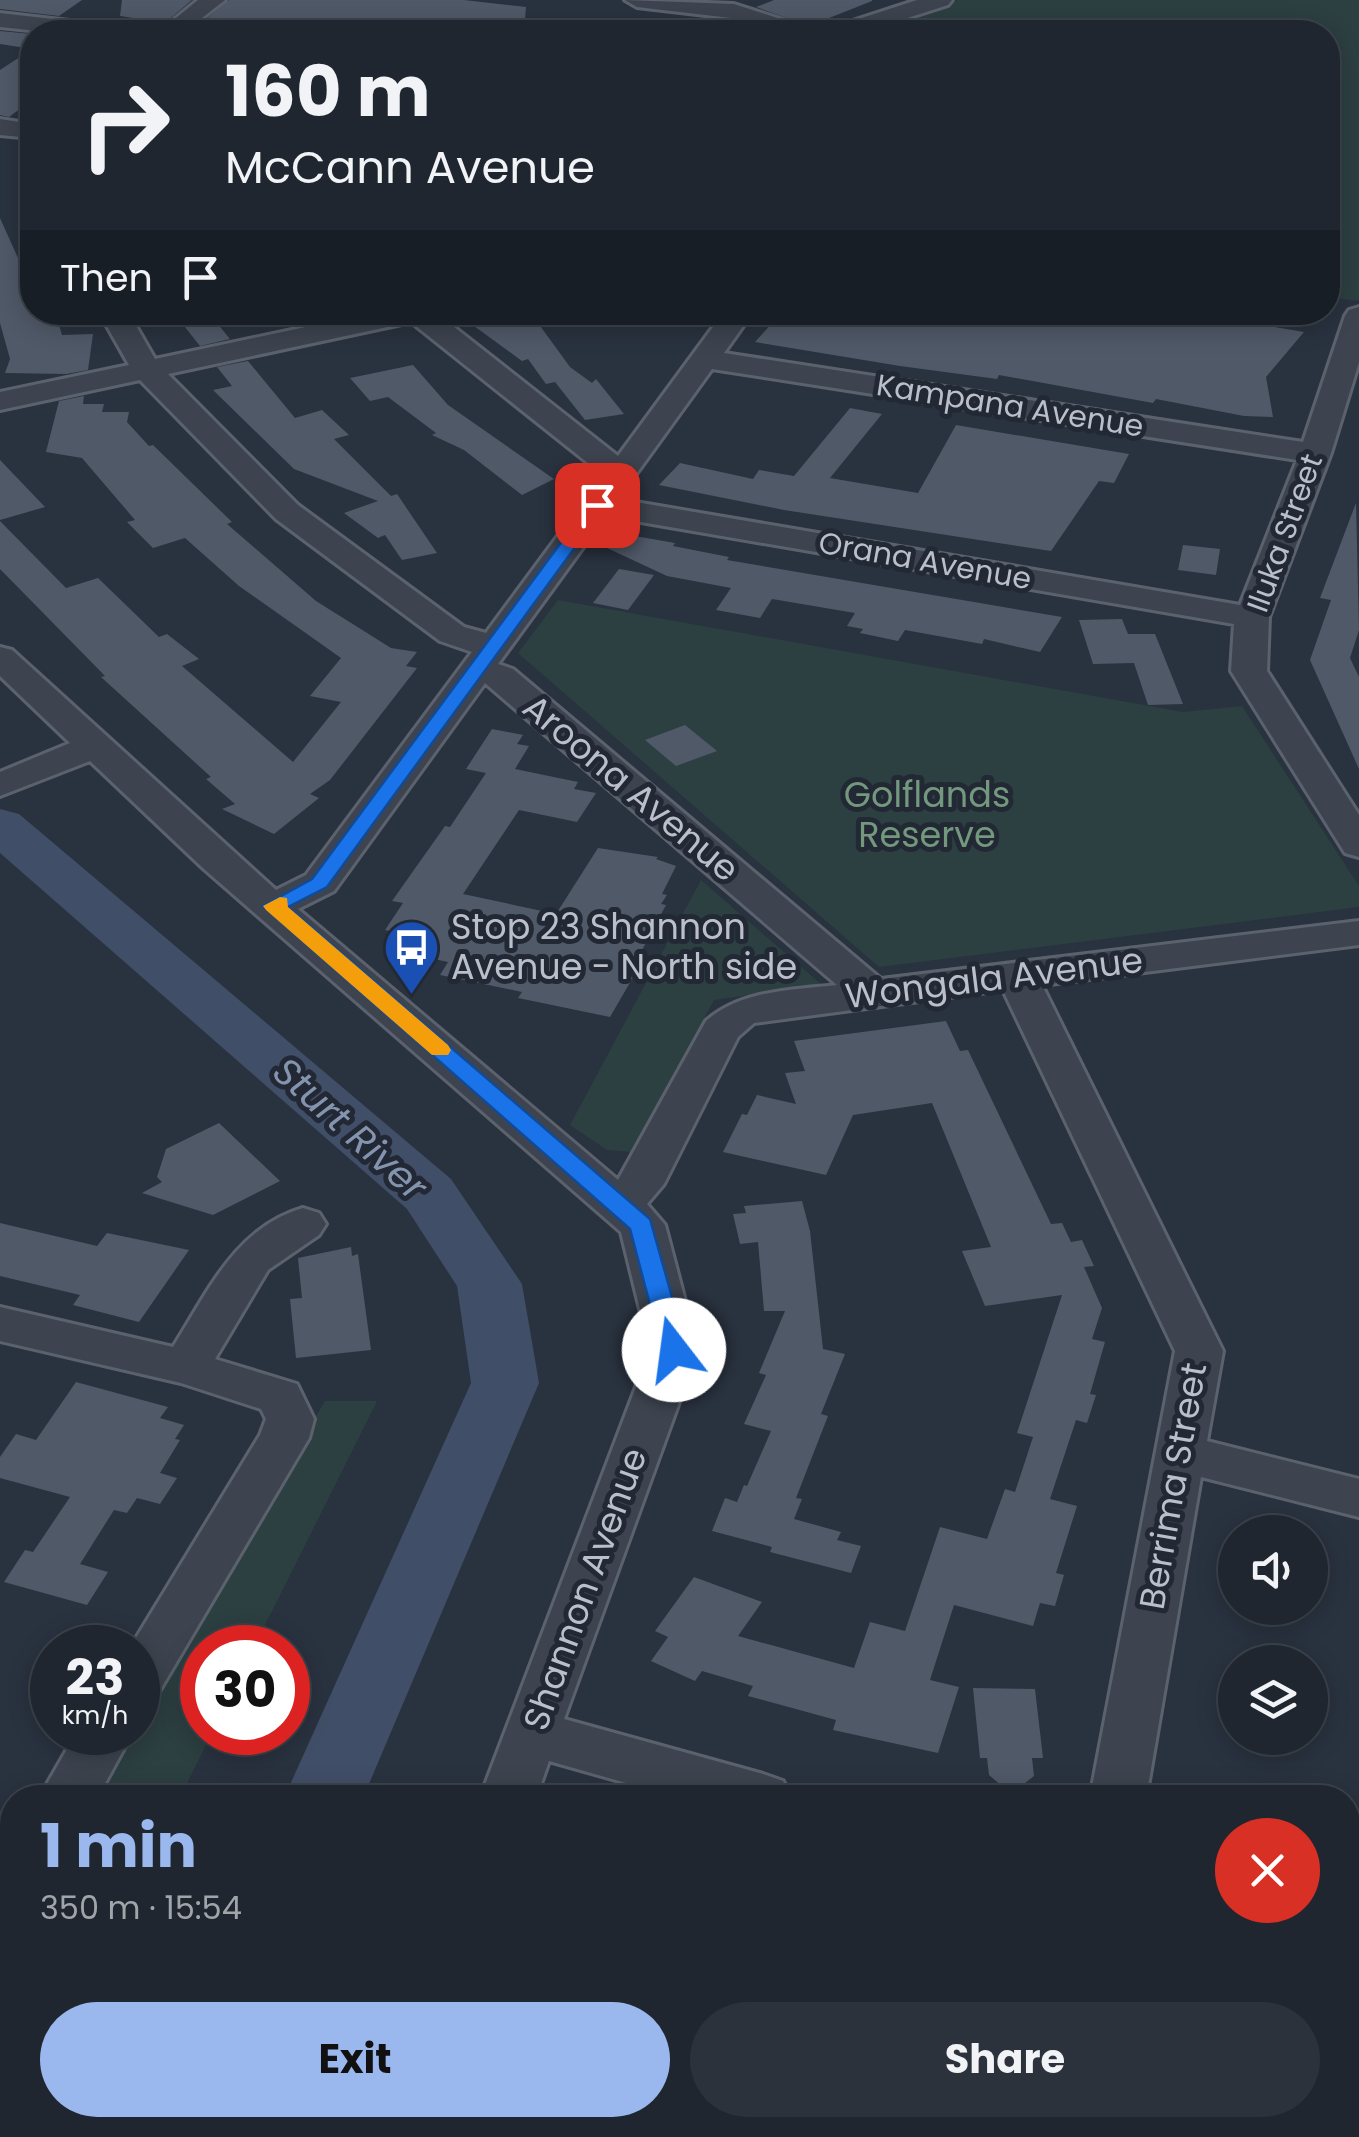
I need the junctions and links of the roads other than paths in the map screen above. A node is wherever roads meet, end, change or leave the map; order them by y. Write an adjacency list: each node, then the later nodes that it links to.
1 (213, 0): 4 (street)
2 (637, 0): 5 (street)
3 (940, 0): 6 (street)
4 (186, 20)
5 (761, 20)
6 (879, 20)
7 (1359, 315): 15 (street, Iluka Street)
8 (121, 325): 13 (street, Aroona Avenue)
9 (360, 325): 13 (street)
10 (432, 325): 16 (street)
11 (730, 325): 12 (street)
12 (706, 359): 15 (street, Kampana Avenue); 16 (street)
13 (147, 370): 14 (street); 20 (street, Aroona Avenue)
14 (0, 401)
15 (1315, 452): 18 (street, Iluka Street)
16 (619, 472): 17 (street)
17 (597, 505): 18 (street, Orana Avenue); 20 (street)
18 (1252, 617): 23 (street, Iluka Street)
19 (0, 657): 21 (street, Shannon Avenue)
20 (485, 658): 24 (street); 27 (street, Aroona Avenue)
21 (94, 746): 22 (street); 24 (street, Shannon Avenue)
22 (0, 785)
23 (1359, 845)
24 (274, 906): 28 (street, Shannon Avenue)
25 (1359, 934): 26 (street, Wongala Avenue)
26 (1016, 974): 27 (street, Wongala Avenue); 32 (street, Berrima Street)
27 (872, 994): 28 (street, Wongala Avenue)
28 (618, 1205): 35 (street, Shannon Avenue)
29 (303, 1224): 31 (street)
30 (0, 1324): 31 (street)
31 (185, 1367): 34 (street)
32 (1181, 1454): 33 (street); 40 (street, Berrima Street)
33 (1359, 1498)
34 (160, 1644)
35 (532, 1732): 38 (street, Shannon Avenue); 39 (street)
36 (92, 1755): 37 (street)
37 (75, 1785)
38 (513, 1785)
39 (718, 1785)
40 (1120, 1785)

